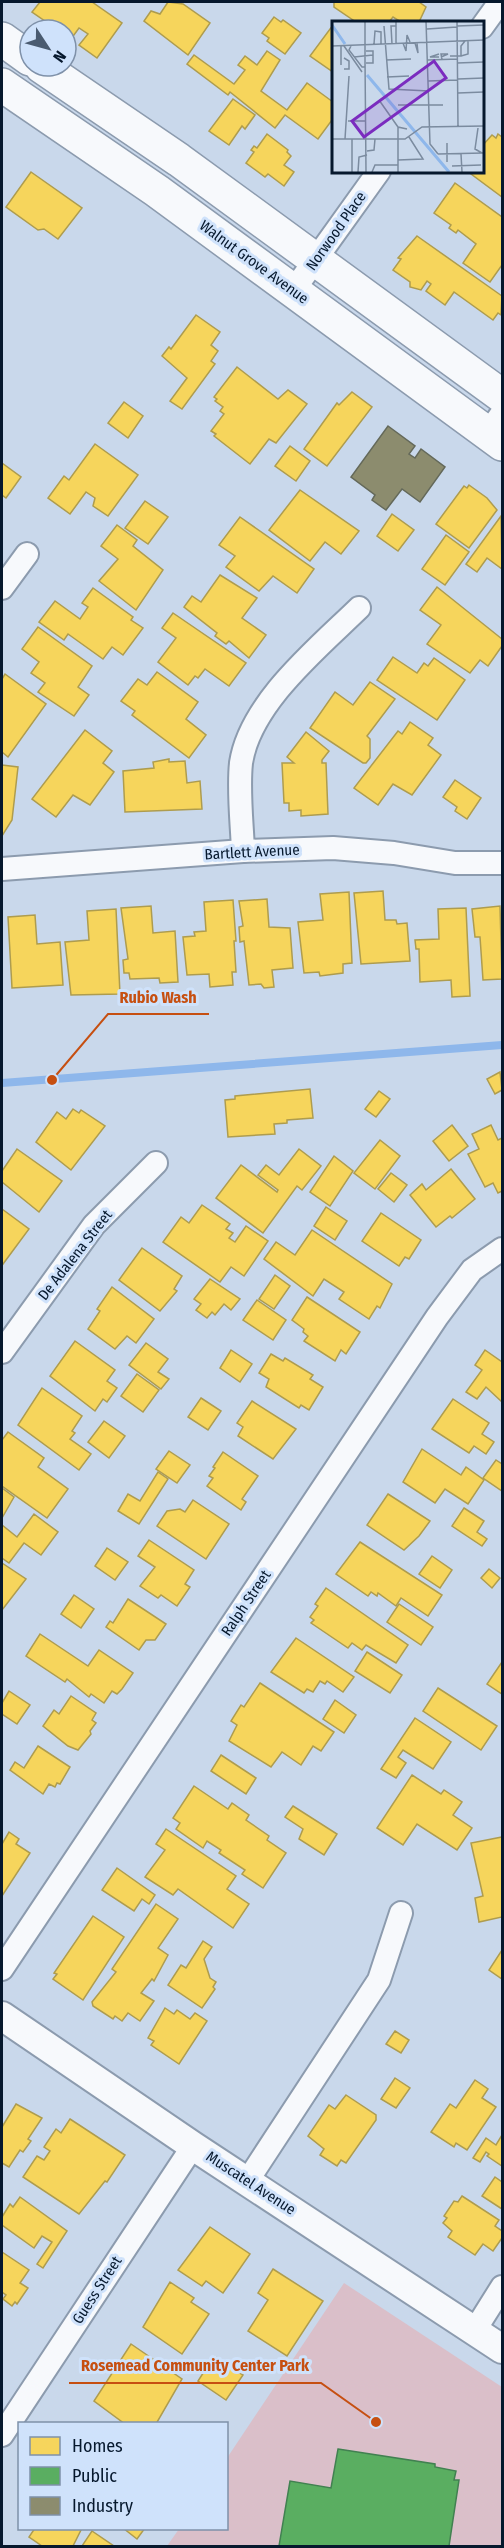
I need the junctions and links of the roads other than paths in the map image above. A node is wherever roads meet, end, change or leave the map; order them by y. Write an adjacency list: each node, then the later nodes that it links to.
1 (500, 2): 2 (street)
2 (483, 26)
3 (2, 39): 4 (main road)
4 (18, 50)
5 (58, 78): 8 (main road)
6 (2, 85): 9 (main road, Walnut Grove Avenue)
7 (378, 172): 8 (street, Norwood Place)
8 (315, 260): 9 (street, Norwood Place); 10 (main road)
9 (293, 291): 11 (main road, Walnut Grove Avenue)
10 (502, 396)
11 (498, 430)
12 (27, 554): 13 (street)
13 (2, 588)
14 (359, 608): 15 (street)
15 (243, 851): 16 (street, Bartlett Avenue); 17 (street, Bartlett Avenue)
16 (502, 863)
17 (2, 869)
18 (156, 1163): 20 (street, De Adalena Street)
19 (502, 1249): 22 (street, Ralph Street)
20 (2, 1352)
21 (401, 1913): 25 (street)
22 (2, 1969)
23 (2, 2016): 24 (street, Muscatel Avenue)
24 (193, 2146): 25 (street, Muscatel Avenue); 29 (street, Guess Street)
25 (248, 2180): 27 (street, Muscatel Avenue)
26 (502, 2287): 27 (street)
27 (474, 2330): 28 (street, Muscatel Avenue)
28 (502, 2349)
29 (2, 2435)

